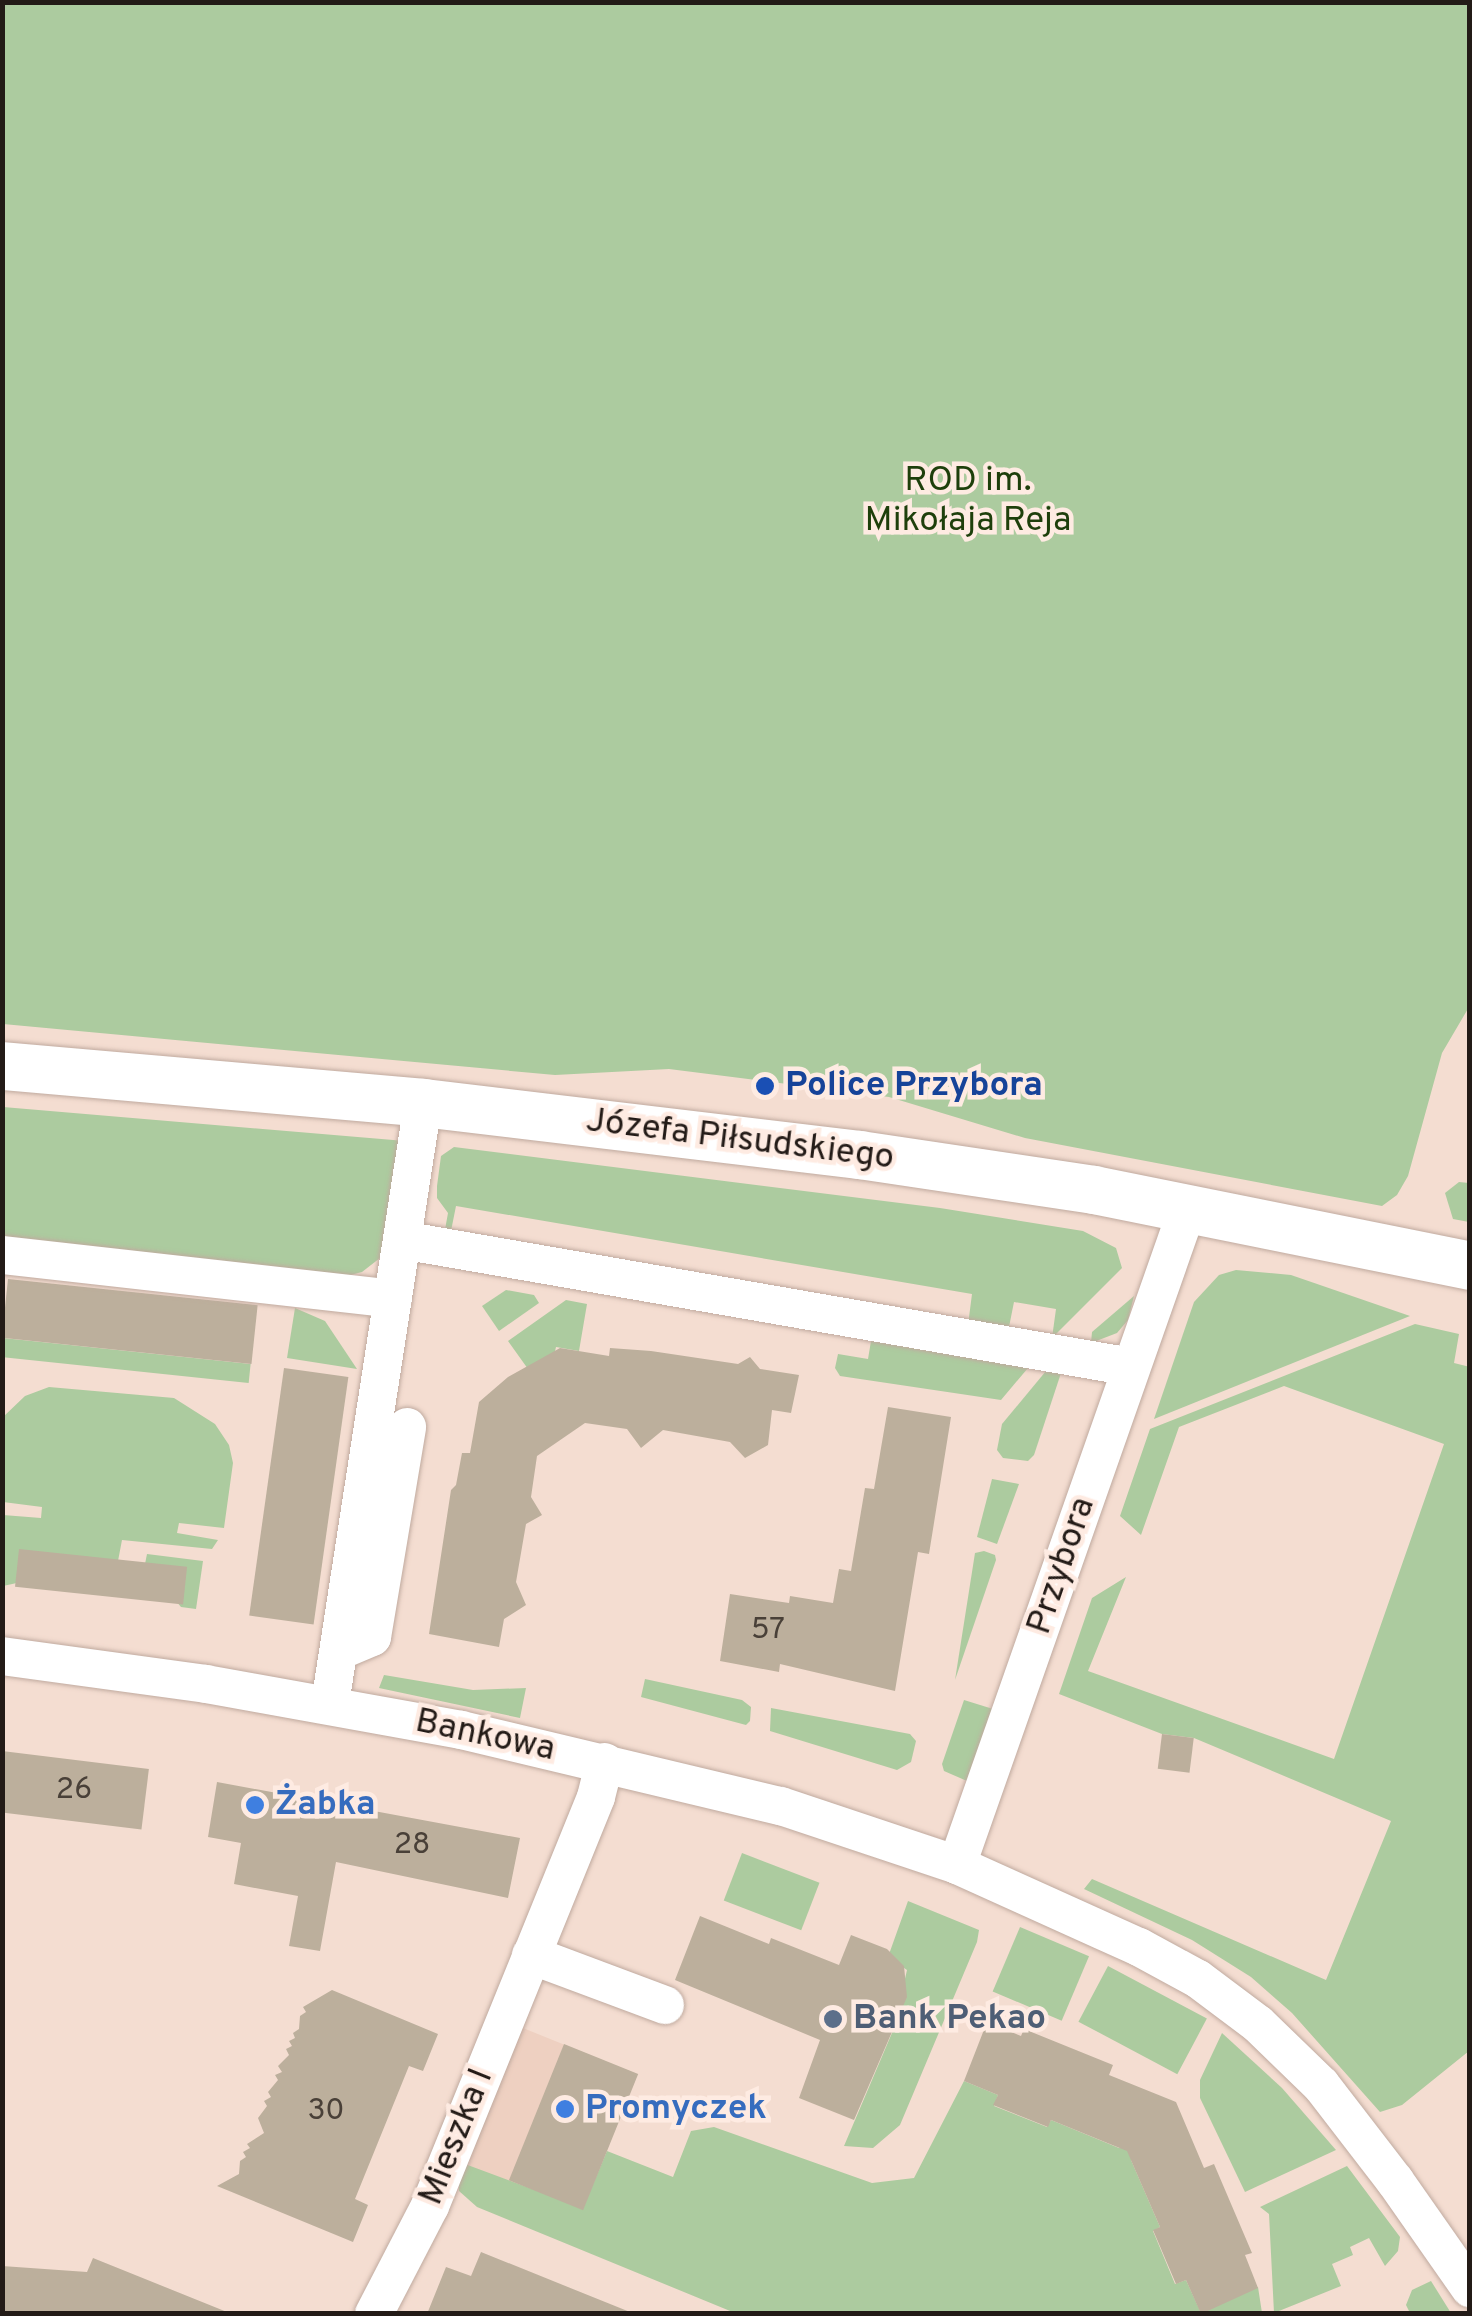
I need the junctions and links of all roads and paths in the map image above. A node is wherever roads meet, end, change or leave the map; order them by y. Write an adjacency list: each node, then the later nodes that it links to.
1 (2, 1066): 2 (street, Józefa Piłsudskiego)
2 (423, 1103): 3 (street, Józefa Piłsudskiego); 4 (street)
3 (1187, 1210): 6 (street, Józefa Piłsudskiego); 8 (street, Przybora)
4 (402, 1240): 7 (street); 8 (street)
5 (2, 1255): 7 (street)
6 (1470, 1266)
7 (393, 1299): 10 (street)
8 (1131, 1367): 14 (street, Przybora)
9 (407, 1427): 10 (street)
10 (339, 1651): 12 (street)
11 (2, 1656): 12 (street, Bankowa)
12 (330, 1704): 13 (street, Bankowa)
13 (604, 1762): 14 (street, Bankowa); 15 (street, Mieszka I)
14 (956, 1865): 17 (street)
15 (531, 1956): 16 (street); 18 (street, Mieszka I)
16 (666, 2005)
17 (1469, 2288)
18 (374, 2314)

